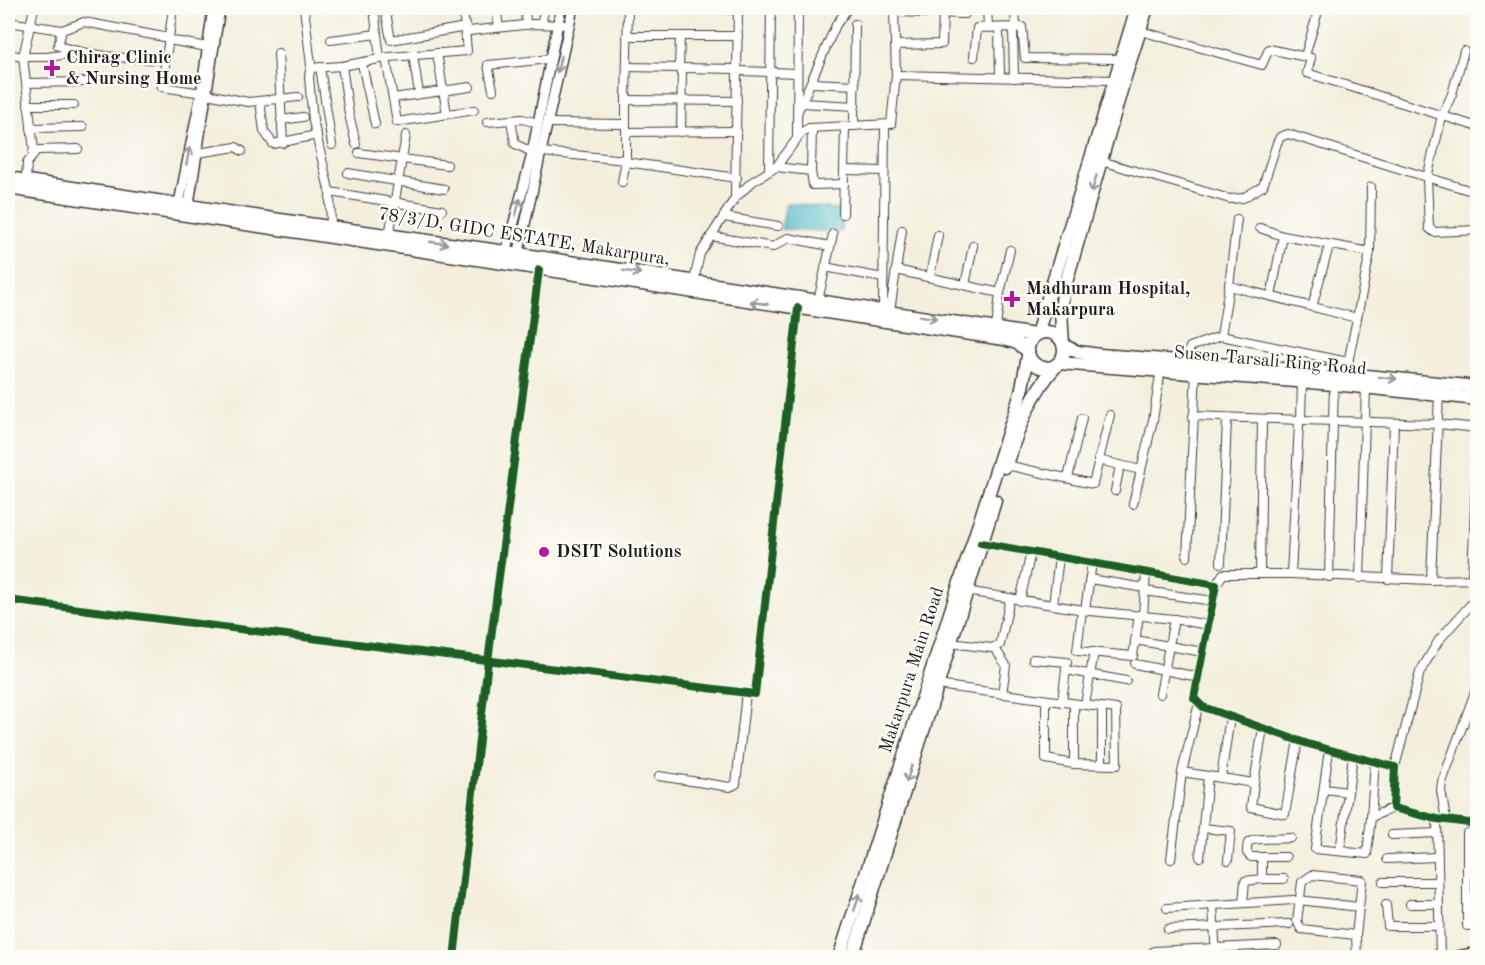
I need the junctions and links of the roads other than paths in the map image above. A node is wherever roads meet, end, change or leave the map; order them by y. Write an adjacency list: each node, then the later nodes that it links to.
1 (34, 8): 35 (street)
2 (162, 8): 3 (street)
3 (173, 8): 47 (street)
4 (213, 8): 50 (street)
5 (220, 8): 84 (street)
6 (304, 8): 67 (street)
7 (374, 8): 43 (street)
8 (385, 8): 36 (street)
9 (463, 8): 36 (street)
10 (496, 8): 37 (street)
11 (525, 8): 30 (street)
12 (545, 8): 31 (street)
13 (561, 8): 32 (street)
14 (573, 8): 34 (street)
15 (628, 8): 44 (street)
16 (707, 8): 25 (street)
17 (771, 8): 71 (street)
18 (798, 8): 72 (street)
19 (848, 8): 79 (street)
20 (987, 8): 38 (street)
21 (1015, 8): 39 (street)
22 (1137, 8): 41 (main road)
23 (1147, 8): 41 (main road)
24 (1319, 8): 57 (street)
25 (738, 9): 46 (street)
26 (894, 10): 27 (street); 49 (street)
27 (943, 10): 28 (street); 49 (street)
28 (965, 14)
29 (8, 22): 35 (street)
30 (526, 24): 31 (street); 37 (street)
31 (541, 24): 32 (street)
32 (558, 24): 34 (street); 62 (street)
33 (855, 24): 80 (street)
34 (569, 25): 105 (street, one-way to 105)
35 (31, 26): 42 (street); 58 (street)
36 (466, 27): 37 (street); 54 (street)
37 (499, 27)
38 (988, 27): 40 (street); 59 (street)
39 (1015, 28): 40 (street); 63 (street); 75 (street)
40 (999, 29): 74 (street)
41 (1135, 29): 57 (street); 63 (main road); 130 (main road)
42 (62, 30): 47 (street); 52 (street)
43 (377, 34): 48 (street); 61 (street)
44 (627, 36): 45 (street); 66 (street)
45 (680, 36): 46 (street); 69 (street)
46 (738, 36): 70 (street)
47 (169, 39): 50 (street); 60 (street)
48 (331, 40)
49 (895, 45): 73 (street)
50 (207, 47): 84 (street)
51 (1464, 51): 100 (street)
52 (85, 52): 58 (street); 60 (street)
53 (278, 52): 88 (street)
54 (437, 53): 56 (street); 83 (street)
55 (8, 54): 58 (street)
56 (413, 55): 61 (street); 85 (street)
57 (1305, 56): 100 (street)
58 (23, 57): 78 (street)
59 (974, 57)
60 (166, 59): 84 (street)
61 (383, 59): 64 (street); 87 (street)
62 (550, 59): 82 (street); 105 (street)
63 (1121, 59): 76 (main road)
64 (362, 64): 65 (street); 106 (street)
65 (342, 66): 68 (street); 128 (street)
66 (627, 67): 69 (street); 89 (street)
67 (310, 68): 68 (street); 117 (street)
68 (320, 68): 121 (street)
69 (680, 68): 70 (street); 91 (street)
70 (738, 70): 71 (street); 92 (street)
71 (770, 72): 72 (street); 132 (street)
72 (797, 73): 99 (street)
73 (896, 75): 74 (street); 107 (street)
74 (1000, 77): 75 (street)
75 (1014, 78): 76 (street)
76 (1115, 80): 188 (main road)
77 (87, 82): 78 (street)
78 (26, 83): 94 (street)
79 (812, 83): 80 (street); 93 (street)
80 (855, 85): 96 (street)
81 (470, 87): 83 (street)
82 (493, 90)
83 (443, 91): 85 (street); 98 (street)
84 (205, 94): 90 (street); 127 (street); 151 (street, one-way to 84)
85 (419, 94): 87 (street)
86 (298, 97): 88 (street)
87 (393, 98): 98 (street)
88 (279, 99): 90 (street); 102 (street)
89 (626, 100): 91 (street); 113 (street)
90 (260, 101): 120 (street)
91 (681, 101): 92 (street); 116 (street)
92 (737, 101): 115 (street)
93 (802, 103): 96 (street); 99 (street)
94 (28, 105): 95 (street); 112 (street)
95 (74, 105)
96 (855, 106): 108 (street)
97 (474, 110): 98 (street)
98 (447, 114)
99 (797, 115): 119 (street)
100 (1442, 116): 111 (street); 139 (street)
101 (303, 117): 102 (street)
102 (281, 120): 120 (street)
103 (511, 120): 104 (street); 105 (street); 125 (street)
104 (487, 122)
105 (542, 123): 113 (street); 125 (street); 126 (street)
106 (375, 124)
107 (885, 125): 108 (street); 135 (street)
108 (854, 126): 110 (street)
109 (83, 127): 112 (street)
110 (845, 127): 114 (street); 133 (street)
111 (1478, 127)
112 (31, 128): 124 (street)
113 (626, 128): 116 (street); 129 (street)
114 (812, 128): 119 (street); 134 (street)
115 (737, 131): 116 (street); 138 (street)
116 (681, 132)
117 (317, 135): 120 (street); 147 (street)
118 (406, 135): 128 (street)
119 (796, 138): 132 (street)
120 (283, 143)
121 (333, 145)
122 (78, 149): 124 (street)
123 (242, 150): 127 (street)
124 (33, 152): 140 (street)
125 (532, 152): 171 (street, one-way to 125)
126 (542, 152): 129 (street); 171 (street)
127 (198, 153): 151 (street)
128 (403, 158): 131 (street); 141 (street)
129 (626, 161): 138 (street); 142 (street)
130 (1101, 161): 139 (street); 190 (main road, one-way to 190)
131 (447, 165)
132 (772, 169): 134 (street); 149 (street)
133 (844, 170): 135 (street); 143 (street)
134 (811, 171): 143 (street)
135 (884, 171): 176 (street)
136 (348, 173): 141 (street)
137 (8, 178): 140 (main road, 78/3/D, GIDC ESTATE, Makarpura,)
138 (737, 178): 149 (street)
139 (1427, 178): 148 (street); 160 (street)
140 (26, 180): 151 (main road, 78/3/D, GIDC ESTATE, Makarpura,)
141 (399, 182): 146 (street); 150 (street)
142 (622, 182)
143 (844, 184): 153 (street)
144 (1371, 187): 170 (street)
145 (8, 188): 151 (main road, 78/3/D, GIDC ESTATE, Makarpura,)
146 (444, 189)
147 (330, 192): 150 (street); 157 (street)
148 (1478, 193)
149 (735, 198): 154 (street)
150 (395, 202): 152 (street); 163 (street)
151 (183, 210): 157 (main road, 78/3/D, GIDC ESTATE, Makarpura,); 171 (main road, 78/3/D, GIDC ESTATE, Makarpura,)
152 (442, 210)
153 (843, 213)
154 (724, 217): 156 (street); 164 (street)
155 (1237, 219): 178 (street)
156 (778, 226)
157 (331, 227): 163 (main road, 78/3/D, GIDC ESTATE, Makarpura,)
158 (1260, 228): 165 (street)
159 (902, 230): 174 (street)
160 (1478, 230)
161 (833, 234): 166 (street)
162 (938, 235): 175 (street)
163 (389, 236): 171 (main road, 78/3/D, GIDC ESTATE, Makarpura,, one-way to 171)
164 (711, 236): 166 (street); 179 (street)
165 (1283, 236): 168 (street); 181 (street)
166 (830, 246): 172 (street)
167 (973, 246): 177 (street)
168 (1329, 246): 170 (street); 183 (street)
169 (1010, 250): 180 (street)
170 (1370, 252): 186 (street)
171 (511, 259): 173 (main road, 78/3/D, GIDC ESTATE, Makarpura,); 179 (main road, 78/3/D, GIDC ESTATE, Makarpura,, one-way to 179)
172 (825, 267): 176 (street); 182 (street)
173 (539, 270): 179 (main road, 78/3/D, GIDC ESTATE, Makarpura,); 257 (street)
174 (896, 270): 175 (street); 185 (street)
175 (930, 276): 177 (street)
176 (883, 278): 185 (street)
177 (965, 285): 180 (street)
178 (1229, 286): 181 (street); 189 (street)
179 (692, 287): 182 (main road, 78/3/D, GIDC ESTATE, Makarpura,); 184 (main road, 78/3/D, GIDC ESTATE, Makarpura,, one-way to 179)
180 (1000, 293): 187 (street)
181 (1270, 297): 183 (street)
182 (818, 301): 185 (main road, 78/3/D, GIDC ESTATE, Makarpura,)
183 (1312, 307): 186 (street)
184 (798, 308): 191 (main road, 78/3/D, GIDC ESTATE, Makarpura,); 266 (street)
185 (886, 311): 187 (main road, 78/3/D, GIDC ESTATE, Makarpura,, one-way to 187)
186 (1358, 318): 196 (street)
187 (996, 328): 188 (main road, 78/3/D, GIDC ESTATE, Makarpura,)
188 (1036, 334): 190 (main road); 191 (main road)
189 (1221, 336): 192 (street); 196 (street)
190 (1063, 345): 192 (main road, Susen Tarsali Ring Road); 193 (main road)
191 (1028, 353): 193 (main road); 201 (main road)
192 (1185, 362): 196 (main road, Susen Tarsali Ring Road)
193 (1058, 364): 194 (main road, Susen Tarsali Ring Road); 201 (main road)
194 (1161, 369): 195 (main road, Susen Tarsali Ring Road); 218 (street)
195 (1196, 372): 197 (main road, Susen Tarsali Ring Road); 204 (street)
196 (1343, 376): 197 (main road, Susen Tarsali Ring Road); 198 (main road, Susen Tarsali Ring Road); 199 (main road, Susen Tarsali Ring Road, one-way to 199); 209 (street)
197 (1302, 381): 208 (street)
198 (1366, 387): 200 (main road, Susen Tarsali Ring Road); 210 (street)
199 (1478, 387)
200 (1439, 394): 202 (main road, Susen Tarsali Ring Road); 212 (street)
201 (1026, 396): 216 (main road, Makarpura Main Road); 331 (main road, Makarpura Main Road, one-way to 201)
202 (1478, 399)
203 (1110, 415): 215 (street)
204 (1193, 416): 206 (street); 225 (street)
205 (1082, 418): 219 (street)
206 (1227, 419): 207 (street); 227 (street)
207 (1262, 419): 208 (street); 229 (street)
208 (1301, 420): 209 (street); 230 (street)
209 (1334, 421): 210 (street); 231 (street)
210 (1366, 422): 211 (street); 232 (street)
211 (1394, 423): 212 (street); 235 (street)
212 (1438, 424): 213 (street); 236 (street)
213 (1478, 428)
214 (1478, 434): 233 (street)
215 (1098, 460): 217 (street); 219 (street)
216 (1006, 465): 219 (street); 222 (main road, Makarpura Main Road)
217 (1120, 465): 218 (street); 220 (street)
218 (1141, 470): 221 (street)
219 (1068, 477)
220 (1115, 491)
221 (1133, 504)
222 (981, 543): 223 (street); 239 (main road, Makarpura Main Road)
223 (1031, 552): 224 (street); 242 (street)
224 (1059, 557): 226 (street); 245 (street)
225 (1187, 557)
226 (1092, 563): 228 (street); 234 (street)
227 (1221, 563)
228 (1146, 573): 237 (street); 238 (street)
229 (1260, 574): 230 (street); 237 (street)
230 (1291, 574): 231 (street)
231 (1329, 577): 232 (street)
232 (1360, 578): 235 (street)
233 (1475, 578): 236 (street)
234 (1090, 579): 238 (street); 246 (street)
235 (1388, 579): 236 (street)
236 (1431, 580)
237 (1216, 585): 243 (street)
238 (1145, 589): 243 (street); 247 (street)
239 (966, 591): 240 (street); 251 (main road, Makarpura Main Road)
240 (1010, 599): 242 (street); 252 (street)
241 (8, 600): 257 (street)
242 (1020, 601): 245 (street)
243 (1213, 601): 249 (street)
244 (1478, 601): 283 (street)
245 (1053, 605): 246 (street)
246 (1084, 610): 247 (street); 254 (street)
247 (1141, 615): 248 (street); 250 (street)
248 (1173, 619): 249 (street); 253 (street)
249 (1208, 625): 255 (street)
250 (1135, 640): 253 (street); 254 (street)
251 (950, 643): 252 (street); 265 (main road, Makarpura Main Road)
252 (994, 647): 267 (street)
253 (1168, 647): 255 (street); 260 (street)
254 (1094, 652): 261 (street)
255 (1203, 652): 262 (street)
256 (1033, 659): 259 (street)
257 (488, 661): 266 (street); 330 (street)
258 (1136, 664): 260 (street)
259 (1066, 670): 261 (street); 270 (street)
260 (1164, 671): 262 (street); 268 (street)
261 (1089, 674): 263 (street); 273 (street)
262 (1198, 677): 271 (street)
263 (1126, 681)
264 (1478, 684): 294 (street)
265 (937, 686): 267 (street); 332 (main road, Makarpura Main Road, one-way to 332)
266 (746, 693): 285 (street)
267 (1002, 694): 269 (street)
268 (1160, 694)
269 (1047, 700): 270 (street); 281 (street)
270 (1062, 702): 272 (street)
271 (1199, 703): 275 (street); 284 (street)
272 (1074, 704): 273 (street); 281 (street)
273 (1084, 705): 274 (street)
274 (1102, 707): 282 (street); 282 (street)
275 (1230, 717): 276 (street); 287 (street)
276 (1263, 728): 277 (street); 288 (street)
277 (1298, 740): 278 (street); 288 (street)
278 (1329, 750): 279 (street); 289 (street)
279 (1353, 756): 280 (street); 290 (street)
280 (1375, 762): 283 (street); 292 (street)
281 (1074, 764): 282 (street)
282 (1102, 764)
283 (1395, 767): 291 (street)
284 (1182, 772): 286 (street); 306 (street)
285 (659, 776)
286 (1208, 776): 287 (street); 296 (street)
287 (1221, 778): 288 (street)
288 (1254, 783)
289 (1324, 789): 290 (street); 301 (street)
290 (1348, 792): 301 (street)
291 (1393, 808): 292 (street); 293 (street)
292 (1371, 817): 301 (street)
293 (1437, 819): 294 (street); 297 (street)
294 (1446, 820): 295 (street)
295 (1478, 824)
296 (1203, 828): 302 (street); 308 (street)
297 (1437, 833): 299 (street); 304 (street)
298 (1467, 833): 322 (street)
299 (1392, 835)
300 (1291, 838): 305 (street)
301 (1340, 850)
302 (1200, 857)
303 (1286, 857): 305 (street)
304 (1437, 857): 307 (street); 312 (street)
305 (1262, 858): 309 (street)
306 (1171, 859)
307 (1387, 859)
308 (1228, 860)
309 (1262, 879): 310 (street); 314 (street)
310 (1284, 879)
311 (1383, 882): 312 (street)
312 (1438, 882): 316 (street)
313 (1296, 900): 314 (street); 319 (street); 319 (street); 326 (street)
314 (1243, 903): 317 (street)
315 (1410, 904): 316 (street)
316 (1438, 904): 323 (street)
317 (1213, 905): 320 (street); 324 (street)
318 (1386, 905): 323 (street)
319 (1359, 907): 326 (street)
320 (1167, 908)
321 (1289, 924): 324 (street)
322 (1478, 924)
323 (1439, 926): 335 (street)
324 (1215, 927): 325 (street); 328 (street)
325 (1168, 929)
326 (1356, 935): 334 (street)
327 (1277, 945): 328 (street)
328 (1216, 953): 333 (street)
329 (1476, 954): 336 (street)
330 (454, 957)
331 (839, 957)
332 (852, 957)
333 (1150, 957)
334 (1357, 957)
335 (1440, 957)
336 (1448, 957)

